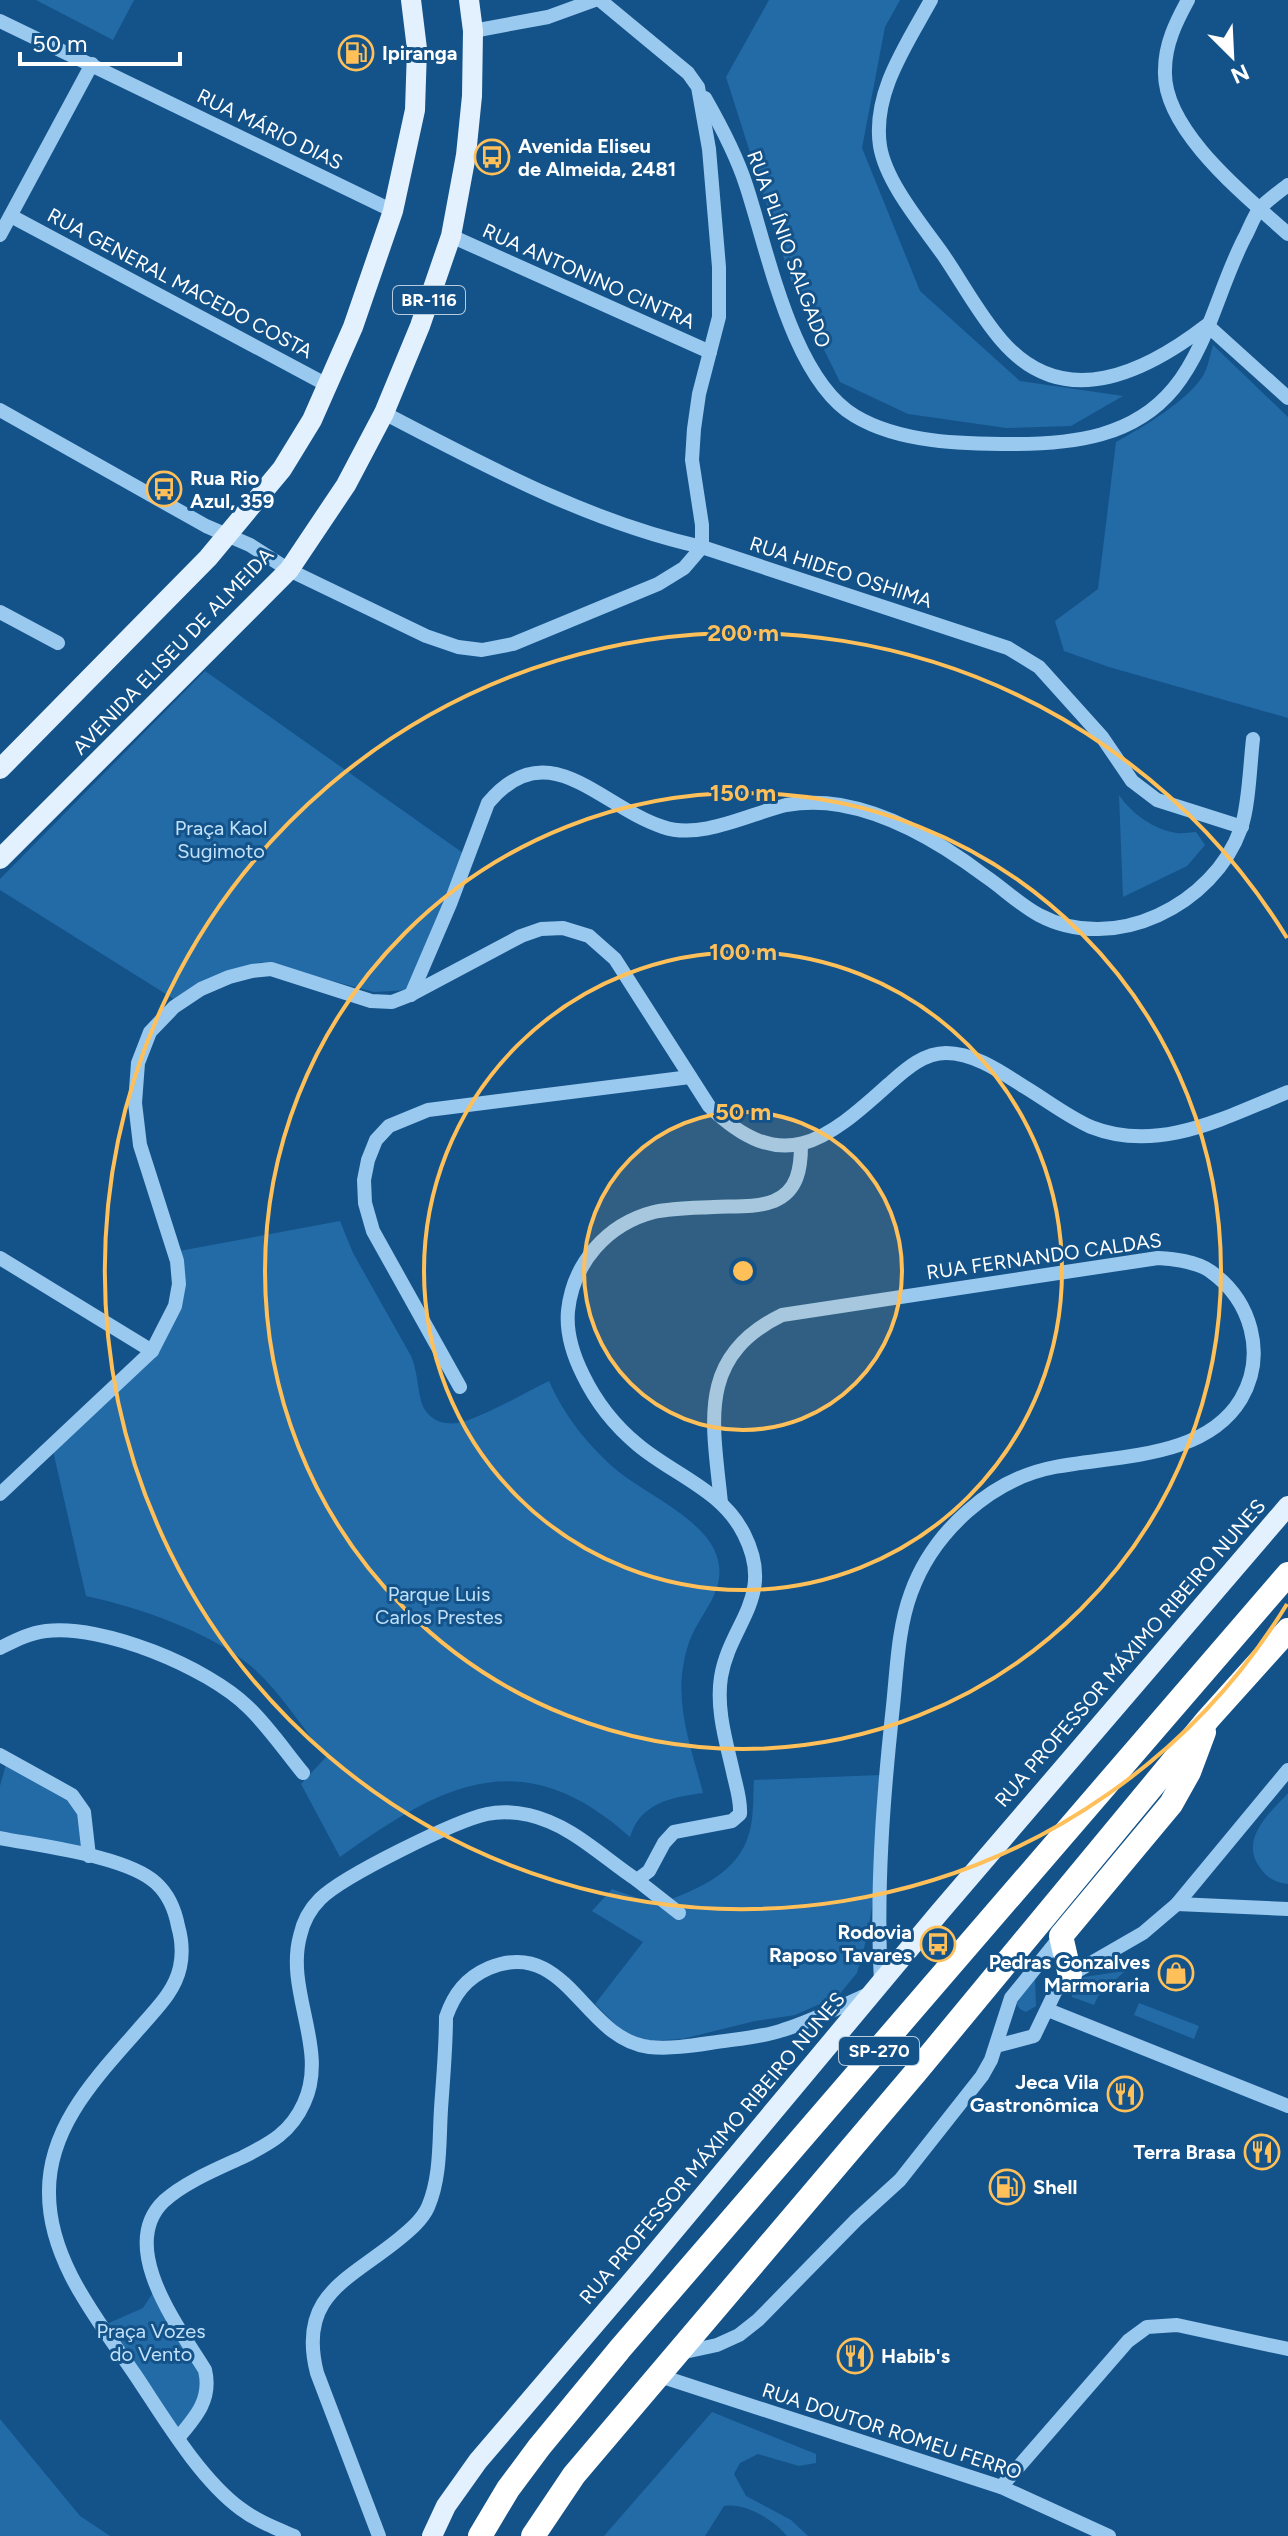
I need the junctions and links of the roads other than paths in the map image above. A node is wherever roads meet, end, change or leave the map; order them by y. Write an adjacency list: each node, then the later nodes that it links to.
1 (411, 0): 12 (main road, AVENIDA ELISEU DE ALMEIDA / BR-116)
2 (469, 0): 7 (main road, AVENIDA ELISEU DE ALMEIDA / BR-116)
3 (598, 0): 7 (street); 9 (street, RUA PLÍNIO SALGADO)
4 (931, 0): 17 (street)
5 (1188, 0): 11 (street)
6 (0, 21): 8 (street, RUA MÁRIO DIAS)
7 (473, 31): 16 (main road, AVENIDA ELISEU DE ALMEIDA / BR-116)
8 (92, 64): 12 (street, RUA MÁRIO DIAS); 13 (street)
9 (698, 87): 17 (street, RUA PLÍNIO SALGADO); 18 (street)
10 (1288, 185): 11 (street, RUA PLÍNIO SALGADO)
11 (1260, 209): 14 (street); 17 (street, RUA PLÍNIO SALGADO)
12 (393, 211): 19 (main road, AVENIDA ELISEU DE ALMEIDA / BR-116)
13 (11, 216): 15 (street); 19 (street, RUA GENERAL MACEDO COSTA)
14 (1288, 234)
15 (0, 235)
16 (451, 236): 18 (street, RUA ANTONINO CINTRA); 22 (main road, AVENIDA ELISEU DE ALMEIDA / BR-116)
17 (1207, 325): 20 (street)
18 (710, 352): 24 (street)
19 (329, 386): 23 (main road, AVENIDA ELISEU DE ALMEIDA / BR-116)
20 (1288, 398)
21 (0, 410): 23 (street)
22 (384, 413): 24 (street, RUA HIDEO OSHIMA); 25 (main road, AVENIDA ELISEU DE ALMEIDA / BR-116)
23 (226, 535): 25 (street); 29 (main road, AVENIDA ELISEU DE ALMEIDA / BR-116)
24 (702, 547): 25 (street); 30 (street, RUA HIDEO OSHIMA)
25 (289, 570): 31 (main road, AVENIDA ELISEU DE ALMEIDA / BR-116)
26 (0, 612): 27 (street)
27 (58, 643)
28 (1253, 739): 30 (street)
29 (0, 769)
30 (1242, 827): 32 (street)
31 (0, 859)
32 (410, 995): 33 (street); 37 (street)
33 (690, 1077): 35 (street); 38 (street)
34 (1288, 1092): 35 (street)
35 (801, 1145): 40 (street)
36 (0, 1258): 37 (street)
37 (152, 1351): 39 (street)
38 (460, 1387)
39 (0, 1494)
40 (721, 1503): 51 (street); 57 (street, RUA FERNANDO CALDAS)
41 (1288, 1506): 57 (main road, RUA PROFESSOR MÁXIMO RIBEIRO NUNES)
42 (1288, 1574): 69 (highway, SP-270)
43 (1288, 1630): 45 (highway, SP-270)
44 (0, 1648): 48 (street)
45 (1208, 1719): 55 (highway); 62 (highway, SP-270)
46 (0, 1755): 50 (street)
47 (1288, 1770): 52 (street)
48 (303, 1773)
49 (0, 1838): 50 (street)
50 (89, 1856): 64 (street)
51 (637, 1880): 54 (street); 64 (street)
52 (1177, 1904): 53 (street); 56 (street)
53 (1288, 1909)
54 (679, 1913)
55 (1061, 1936): 56 (highway); 59 (street)
56 (1070, 1975): 58 (street)
57 (878, 1987): 67 (street); 68 (main road, RUA PROFESSOR MÁXIMO RIBEIRO NUNES)
58 (1048, 2010): 59 (street); 60 (street)
59 (996, 2046): 62 (street)
60 (1288, 2106)
61 (1288, 2349): 65 (street)
62 (676, 2354): 63 (highway, SP-270)
63 (657, 2375): 65 (street, RUA DOUTOR ROMEU FERRO); 70 (highway, SP-270)
64 (178, 2438): 66 (street)
65 (1001, 2487): 71 (street, RUA DOUTOR ROMEU FERRO)
66 (294, 2536)
67 (379, 2536)
68 (430, 2536)
69 (480, 2536)
70 (533, 2536)
71 (1109, 2536)

